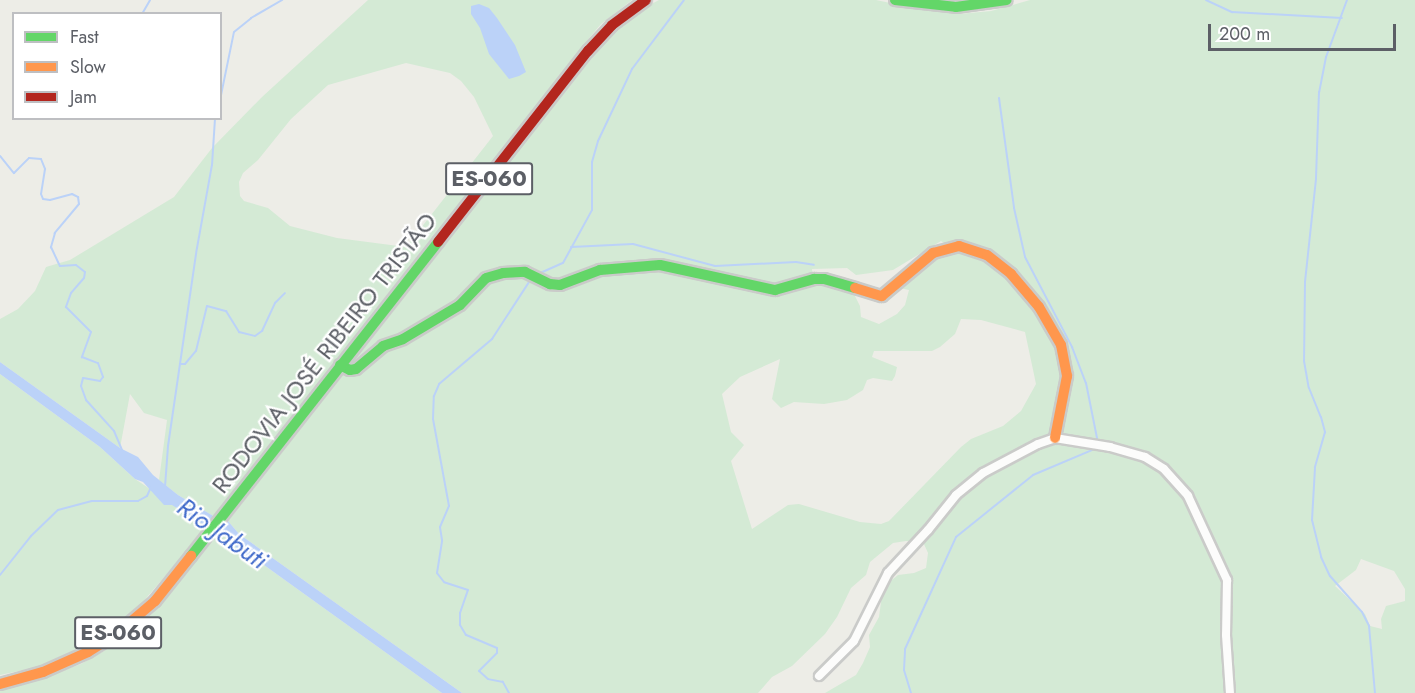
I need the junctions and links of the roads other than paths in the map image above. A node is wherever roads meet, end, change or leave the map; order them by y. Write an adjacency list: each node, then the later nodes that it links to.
1 (646, 0): 4 (main road, RODOVIA JOSÉ RIBEIRO TRISTÃO / ES-060)
2 (895, 0): 3 (main road)
3 (1006, 0)
4 (340, 365): 5 (main road); 7 (main road, RODOVIA JOSÉ RIBEIRO TRISTÃO / ES-060)
5 (1054, 438): 6 (street); 8 (street)
6 (819, 676)
7 (0, 684)
8 (1230, 693)

